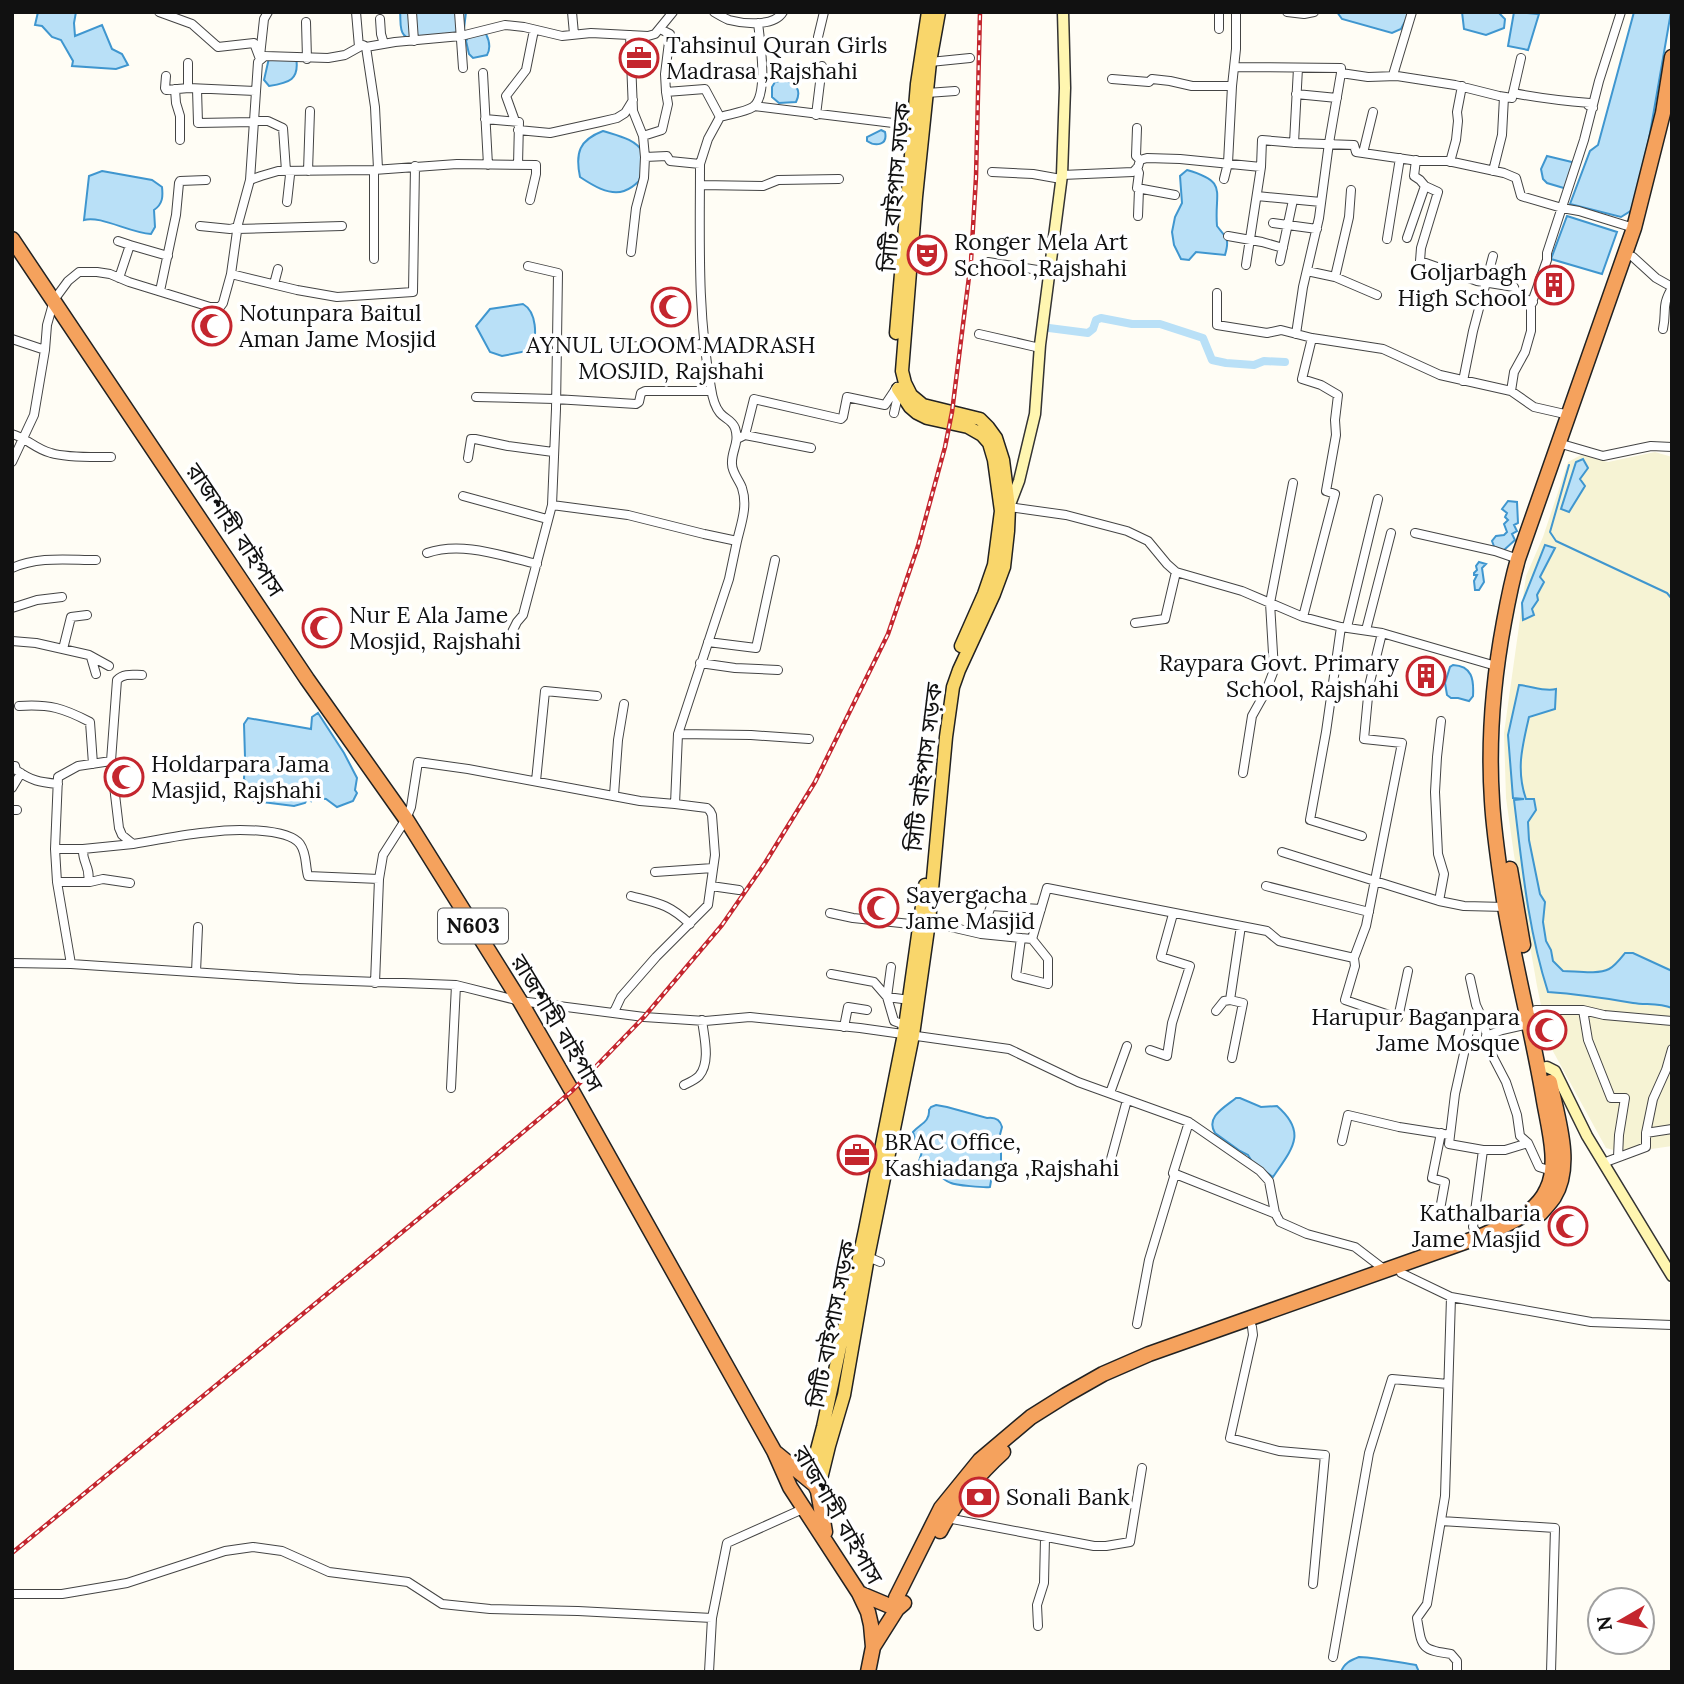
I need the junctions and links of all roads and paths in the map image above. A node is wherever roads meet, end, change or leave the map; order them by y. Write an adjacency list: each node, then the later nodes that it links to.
1 (159, 12): 36 (street)
2 (268, 12): 36 (street)
3 (356, 12): 32 (street)
4 (412, 12): 30 (street)
5 (459, 12): 28 (street)
6 (572, 12): 26 (street)
7 (714, 12): 22 (street)
8 (783, 12): 22 (street)
9 (824, 12): 29 (street)
10 (928, 12): 73 (main road)
11 (939, 12): 38 (main road, সিটি বাইপাস সড়ক)
12 (1063, 12): 95 (street)
13 (1219, 12): 24 (street)
14 (1236, 12): 41 (street)
15 (1287, 12): 16 (street)
16 (1314, 12)
17 (1412, 12): 46 (street)
18 (1621, 12): 63 (street)
19 (669, 14): 23 (street)
20 (380, 19): 31 (street)
21 (306, 22): 37 (street)
22 (758, 23): 62 (street)
23 (660, 29): 27 (street); 55 (street)
24 (1219, 29)
25 (534, 30): 26 (street); 28 (street); 71 (street)
26 (574, 34): 27 (street)
27 (630, 35): 61 (street)
28 (461, 36): 30 (street); 42 (street)
29 (818, 37)
30 (414, 41): 31 (street)
31 (384, 44): 32 (street)
32 (363, 47): 37 (street); 90 (street)
33 (1672, 57): 67 (highway)
34 (970, 58): 38 (street)
35 (1521, 58): 57 (street)
36 (260, 59): 37 (street); 53 (street)
37 (307, 59)
38 (930, 62): 56 (main road, সিটি বাইপাস সড়ক)
39 (188, 63): 52 (street)
40 (822, 66): 66 (street)
41 (1234, 67): 43 (street); 49 (street)
42 (463, 68)
43 (1298, 68): 45 (street); 58 (street)
44 (483, 73): 69 (street)
45 (1341, 74): 46 (street); 60 (street)
46 (1393, 75): 50 (street)
47 (166, 76): 51 (street)
48 (1112, 79): 49 (street)
49 (1232, 86): 83 (street)
50 (1462, 86): 59 (street); 82 (street)
51 (175, 89): 52 (street); 75 (street)
52 (192, 89): 53 (street); 70 (street)
53 (255, 91): 70 (street)
54 (955, 91): 56 (street)
55 (666, 92): 68 (street); 74 (street)
56 (927, 93): 73 (main road, সিটি বাইপাস সড়ক)
57 (1513, 93): 59 (street); 63 (street)
58 (1296, 94): 60 (street); 76 (street)
59 (1504, 97): 93 (street)
60 (1337, 98): 77 (street)
61 (633, 100): 71 (street); 74 (street)
62 (754, 106): 66 (street); 68 (street)
63 (1593, 108): 110 (street)
64 (310, 111): 92 (street)
65 (1373, 112): 78 (street)
66 (816, 115): 73 (street)
67 (1669, 115): 117 (highway); 130 (highway)
68 (720, 117): 84 (street)
69 (485, 119): 71 (street); 86 (street)
70 (254, 121): 91 (street); 98 (street)
71 (517, 126): 87 (street)
72 (1137, 128): 85 (street)
73 (919, 130): 160 (main road); 181 (main road, সিটি বাইপাস সড়ক)
74 (643, 136): 79 (street)
75 (180, 140)
76 (1294, 143): 77 (street); 89 (street)
77 (1329, 143): 78 (street); 109 (street)
78 (1363, 153): 80 (street)
79 (645, 157): 84 (street); 127 (street)
80 (1400, 158): 81 (street); 123 (street)
81 (1416, 160): 82 (street); 101 (street)
82 (1450, 162): 93 (street)
83 (1228, 163): 85 (street); 89 (street); 96 (street)
84 (700, 164): 100 (street)
85 (1138, 164): 95 (street); 102 (street)
86 (488, 165): 87 (street); 88 (street)
87 (518, 165): 106 (street)
88 (415, 166): 90 (street); 143 (street)
89 (1261, 167): 105 (street)
90 (376, 170): 92 (street); 131 (street)
91 (287, 171): 92 (street); 98 (street); 108 (street)
92 (308, 171)
93 (1493, 171): 110 (street)
94 (992, 172): 95 (street)
95 (1062, 177): 138 (street)
96 (1224, 179)
97 (206, 180): 128 (street)
98 (250, 180): 116 (street)
99 (839, 180): 100 (street)
100 (700, 185): 155 (street)
101 (1424, 186): 120 (street); 142 (street)
102 (1139, 189): 104 (street); 111 (street)
103 (1351, 190): 140 (street)
104 (1175, 195)
105 (1257, 196): 107 (street); 122 (street)
106 (530, 200)
107 (1293, 200): 109 (street); 113 (street)
108 (287, 202)
109 (1321, 202): 118 (street)
110 (1562, 208): 117 (street); 149 (street)
111 (1138, 216)
112 (1273, 223): 113 (street)
113 (1287, 224): 118 (street); 126 (street)
114 (200, 226): 116 (street)
115 (342, 226): 116 (street)
116 (237, 228): 139 (street)
117 (1634, 228): 166 (highway)
118 (1317, 229): 137 (street)
119 (1228, 236): 122 (street)
120 (1407, 238)
121 (12, 239): 148 (highway, রাজশাহী বাইপাস / N603)
122 (1251, 239): 126 (street); 134 (street)
123 (1387, 239)
124 (118, 241): 125 (street)
125 (130, 245): 128 (street); 141 (street)
126 (1283, 248): 132 (street)
127 (631, 252)
128 (168, 256): 145 (street)
129 (1493, 256): 142 (street)
130 (1633, 257): 144 (street); 170 (highway)
131 (374, 259)
132 (1280, 261)
133 (988, 262): 138 (street)
134 (1247, 265)
135 (528, 266): 164 (street)
136 (278, 269): 143 (street)
137 (1307, 271): 140 (street); 152 (street)
138 (1050, 272): 157 (street)
139 (231, 274): 143 (street); 145 (street)
140 (1335, 277): 147 (street)
141 (119, 278): 145 (street); 148 (street)
142 (1486, 282): 149 (street); 159 (street)
143 (274, 284)
144 (1672, 288): 150 (street)
145 (160, 291)
146 (1217, 293): 152 (street)
147 (1377, 295)
148 (54, 300): 158 (street); 229 (highway, রাজশাহী বাইপাস / N603)
149 (1532, 302): 162 (street)
150 (1663, 329)
151 (979, 334): 157 (street)
152 (1296, 334): 153 (street)
153 (1312, 338): 159 (street); 197 (street)
154 (12, 339): 158 (street)
155 (704, 344): 156 (street); 161 (street)
156 (615, 347)
157 (1040, 348): 181 (street)
158 (45, 350): 168 (street)
159 (1463, 381): 162 (street)
160 (896, 389): 165 (street); 169 (street); 252 (main road)
161 (711, 391): 164 (street); 169 (street)
162 (1510, 391): 166 (street)
163 (475, 397): 164 (street)
164 (555, 399): 173 (street)
165 (894, 413)
166 (1569, 415): 187 (highway)
167 (12, 434): 168 (street)
168 (23, 437): 174 (street); 176 (street)
169 (741, 437): 172 (street); 185 (street)
170 (1565, 445): 171 (street); 277 (highway)
171 (1672, 447)
172 (811, 448)
173 (553, 452): 175 (street); 180 (street)
174 (111, 457)
175 (468, 458)
176 (12, 461)
177 (1293, 483): 194 (street)
178 (463, 496): 182 (street)
179 (1378, 499): 199 (street)
180 (552, 505): 182 (street); 185 (street)
181 (1009, 507): 192 (street); 252 (main road, সিটি বাইপাস সড়ক)
182 (547, 519): 190 (street)
183 (1391, 533): 200 (street)
184 (1415, 533): 187 (street)
185 (737, 541): 204 (street)
186 (427, 553): 190 (street)
187 (1518, 559): 209 (highway)
188 (96, 560): 191 (street)
189 (775, 560): 204 (street)
190 (537, 564): 202 (street)
191 (12, 568)
192 (1176, 572): 194 (street); 198 (street)
193 (62, 597): 195 (street)
194 (1270, 603): 197 (street); 223 (street)
195 (12, 608)
196 (87, 615): 205 (street)
197 (1303, 617): 199 (street)
198 (1135, 623)
199 (1344, 627): 200 (street); 230 (street)
200 (1366, 629): 201 (street)
201 (1382, 633): 209 (street); 238 (street)
202 (511, 634)
203 (12, 641): 205 (street)
204 (708, 642): 207 (street)
205 (62, 649): 206 (street)
206 (89, 655): 208 (street); 211 (street)
207 (700, 663): 210 (street); 217 (street)
208 (109, 666)
209 (1496, 666): 247 (highway)
210 (778, 670)
211 (96, 674)
212 (142, 676): 219 (street)
213 (597, 696): 224 (street)
214 (624, 704): 227 (street)
215 (19, 706): 220 (street)
216 (1441, 722): 246 (street)
217 (678, 734): 218 (street); 228 (street)
218 (809, 739)
219 (111, 761): 220 (street); 231 (street)
220 (93, 764): 225 (street)
221 (12, 765): 222 (street)
222 (21, 773): 225 (street); 226 (street)
223 (1243, 773)
224 (536, 781): 227 (street); 229 (street)
225 (58, 784): 232 (street)
226 (12, 788)
227 (614, 795): 228 (street)
228 (675, 804): 235 (street)
229 (406, 819): 237 (street); 272 (highway, রাজশাহী বাইপাস / N603)
230 (1362, 836)
231 (133, 844): 233 (street); 237 (street)
232 (55, 849): 233 (street); 239 (street)
233 (83, 849): 240 (street)
234 (1282, 852): 238 (street)
235 (713, 868): 236 (street); 242 (street)
236 (655, 872)
237 (379, 878): 267 (street)
238 (1375, 881): 246 (street); 249 (street)
239 (57, 882): 240 (street); 261 (street)
240 (89, 882): 241 (street)
241 (130, 883)
242 (711, 886): 244 (street); 253 (street)
243 (1266, 886): 249 (street)
244 (738, 890)
245 (631, 896): 253 (street)
246 (1439, 901): 247 (street)
247 (1506, 907): 277 (highway)
248 (1041, 909): 251 (street); 256 (street); 258 (street)
249 (1369, 912): 259 (street)
250 (830, 913): 252 (street)
251 (1173, 914): 254 (street); 286 (street)
252 (925, 923): 256 (street); 270 (main road); 282 (main road, সিটি বাইপাস সড়ক)
253 (690, 924): 276 (street)
254 (1241, 926): 259 (street); 271 (street)
255 (198, 927): 264 (street)
256 (981, 934): 257 (street)
257 (1021, 938): 258 (street); 258 (street)
258 (1032, 939)
259 (1354, 958): 263 (street)
260 (12, 964): 261 (street)
261 (71, 964): 264 (street)
262 (891, 967): 269 (street)
263 (1408, 971)
264 (196, 972): 267 (street)
265 (831, 974): 269 (street)
266 (1470, 978): 278 (street)
267 (375, 983): 268 (street)
268 (456, 985): 272 (street); 290 (street)
269 (887, 997): 270 (street); 282 (street)
270 (910, 1000): 282 (main road)
271 (1230, 1000): 275 (street); 287 (street)
272 (520, 1001): 276 (street); 315 (highway, রাজশাহী বাইপাস / N603)
273 (867, 1010): 281 (street)
274 (1583, 1010): 277 (street); 280 (street); 300 (street)
275 (1216, 1011)
276 (614, 1012): 279 (street)
277 (1533, 1017): 283 (street); 288 (highway)
278 (1482, 1018): 283 (street); 296 (street)
279 (702, 1020): 281 (street); 289 (street)
280 (1672, 1021)
281 (844, 1027): 282 (street)
282 (909, 1035): 291 (street); 317 (main road); 319 (main road, সিটি বাইপাস সড়ক)
283 (1486, 1036): 298 (street)
284 (1127, 1046): 291 (street)
285 (1672, 1049): 295 (street)
286 (1150, 1050)
287 (1232, 1058)
288 (1543, 1068): 301 (street); 303 (highway); 308 (highway)
289 (684, 1085)
290 (450, 1088)
291 (1110, 1094): 292 (street)
292 (1128, 1100): 293 (street); 302 (street)
293 (1189, 1122): 304 (street); 305 (street)
294 (1672, 1129): 295 (street)
295 (1646, 1133): 300 (street)
296 (1445, 1134): 297 (street); 299 (street); 306 (street)
297 (1342, 1141)
298 (1528, 1143): 299 (street); 303 (street)
299 (1483, 1150): 307 (street)
300 (1618, 1157): 301 (street)
301 (1603, 1163): 309 (street)
302 (1108, 1170)
303 (1552, 1171): 307 (highway)
304 (1175, 1174): 305 (street); 311 (street)
305 (1276, 1214): 308 (street)
306 (1439, 1215)
307 (1479, 1237): 308 (highway)
308 (1395, 1270): 310 (street); 313 (highway); 328 (highway)
309 (1672, 1276)
310 (1451, 1297): 312 (street); 314 (street)
311 (1137, 1324)
312 (1672, 1325)
313 (1252, 1327): 321 (highway); 325 (street)
314 (1448, 1384): 322 (street); 332 (street)
315 (774, 1451): 317 (highway); 318 (highway, রাজশাহী বাইপাস / N603)
316 (1142, 1468): 323 (street)
317 (806, 1477): 318 (highway); 319 (highway)
318 (790, 1487): 320 (highway, রাজশাহী বাইপাস / N603)
319 (818, 1491): 324 (highway, সিটি বাইপাস সড়ক / N603)
320 (805, 1508): 324 (highway, রাজশাহী বাইপাস / N603); 329 (street)
321 (947, 1518): 323 (street); 328 (highway)
322 (1441, 1521): 335 (street); 336 (street)
323 (1045, 1538): 330 (street)
324 (827, 1544): 326 (highway, রাজশাহী বাইপাস / N603)
325 (1314, 1584)
326 (859, 1593): 328 (highway); 331 (highway, রাজশাহী বাইপাস / N603)
327 (12, 1594): 329 (street)
328 (897, 1609): 331 (highway)
329 (712, 1618): 333 (street)
330 (1038, 1626)
331 (873, 1647): 334 (highway)
332 (1333, 1657)
333 (709, 1672)
334 (868, 1672)
335 (1457, 1672)
336 (1551, 1672)

